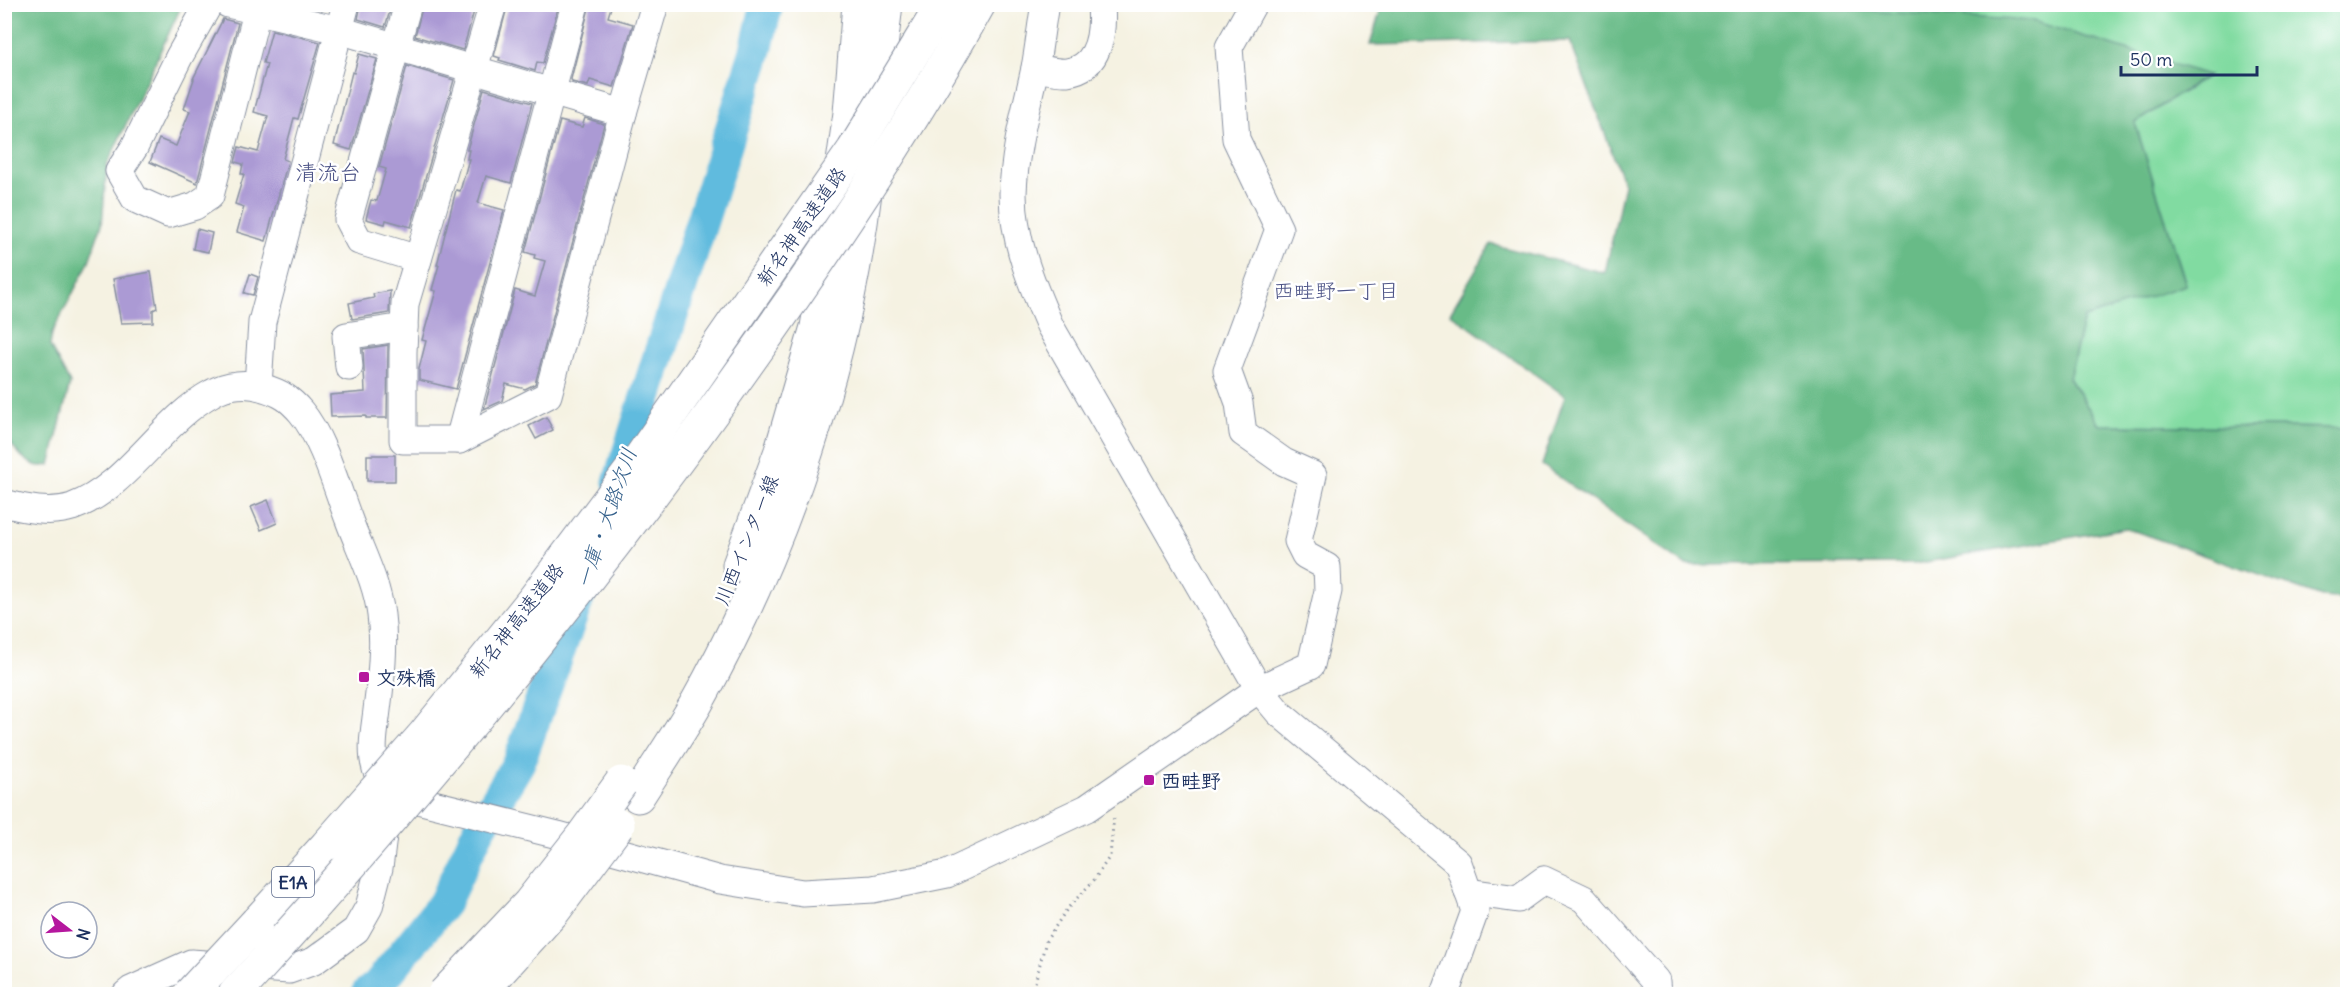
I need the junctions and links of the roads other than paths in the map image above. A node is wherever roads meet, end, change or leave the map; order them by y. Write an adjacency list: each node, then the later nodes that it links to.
1 (209, 4): 14 (street)
2 (228, 4): 14 (street)
3 (408, 4): 16 (street)
4 (493, 4): 17 (street)
5 (575, 4): 19 (street)
6 (655, 4): 20 (street)
7 (859, 4): 28 (main road, 川西インター線)
8 (886, 4): 28 (main road, 川西インター線)
9 (943, 4): 32 (main road, 新名神高速道路 / E1A, bridge)
10 (979, 4): 33 (main road, 新名神高速道路 / E1A, bridge)
11 (1045, 4): 18 (street)
12 (1101, 4): 18 (street)
13 (1253, 4): 27 (street)
14 (258, 8): 15 (street)
15 (343, 17): 16 (street); 24 (street)
16 (395, 46): 17 (street); 21 (street)
17 (475, 68): 19 (street); 21 (street)
18 (1035, 68): 27 (street)
19 (552, 91): 20 (street); 25 (street)
20 (624, 113): 25 (street)
21 (418, 259): 22 (street)
22 (404, 327): 23 (street); 25 (street)
23 (349, 367)
24 (258, 386): 26 (street); 29 (street)
25 (459, 440)
26 (4, 503)
27 (1259, 689): 29 (street); 30 (street)
28 (630, 790): 34 (main road, 川西インター線, bridge); 35 (main road, 川西インター線, bridge)
29 (389, 793): 31 (street)
30 (1468, 892): 36 (street); 37 (street)
31 (126, 994)
32 (190, 994)
33 (235, 994)
34 (444, 994)
35 (479, 994)
36 (1445, 994)
37 (1656, 994)

